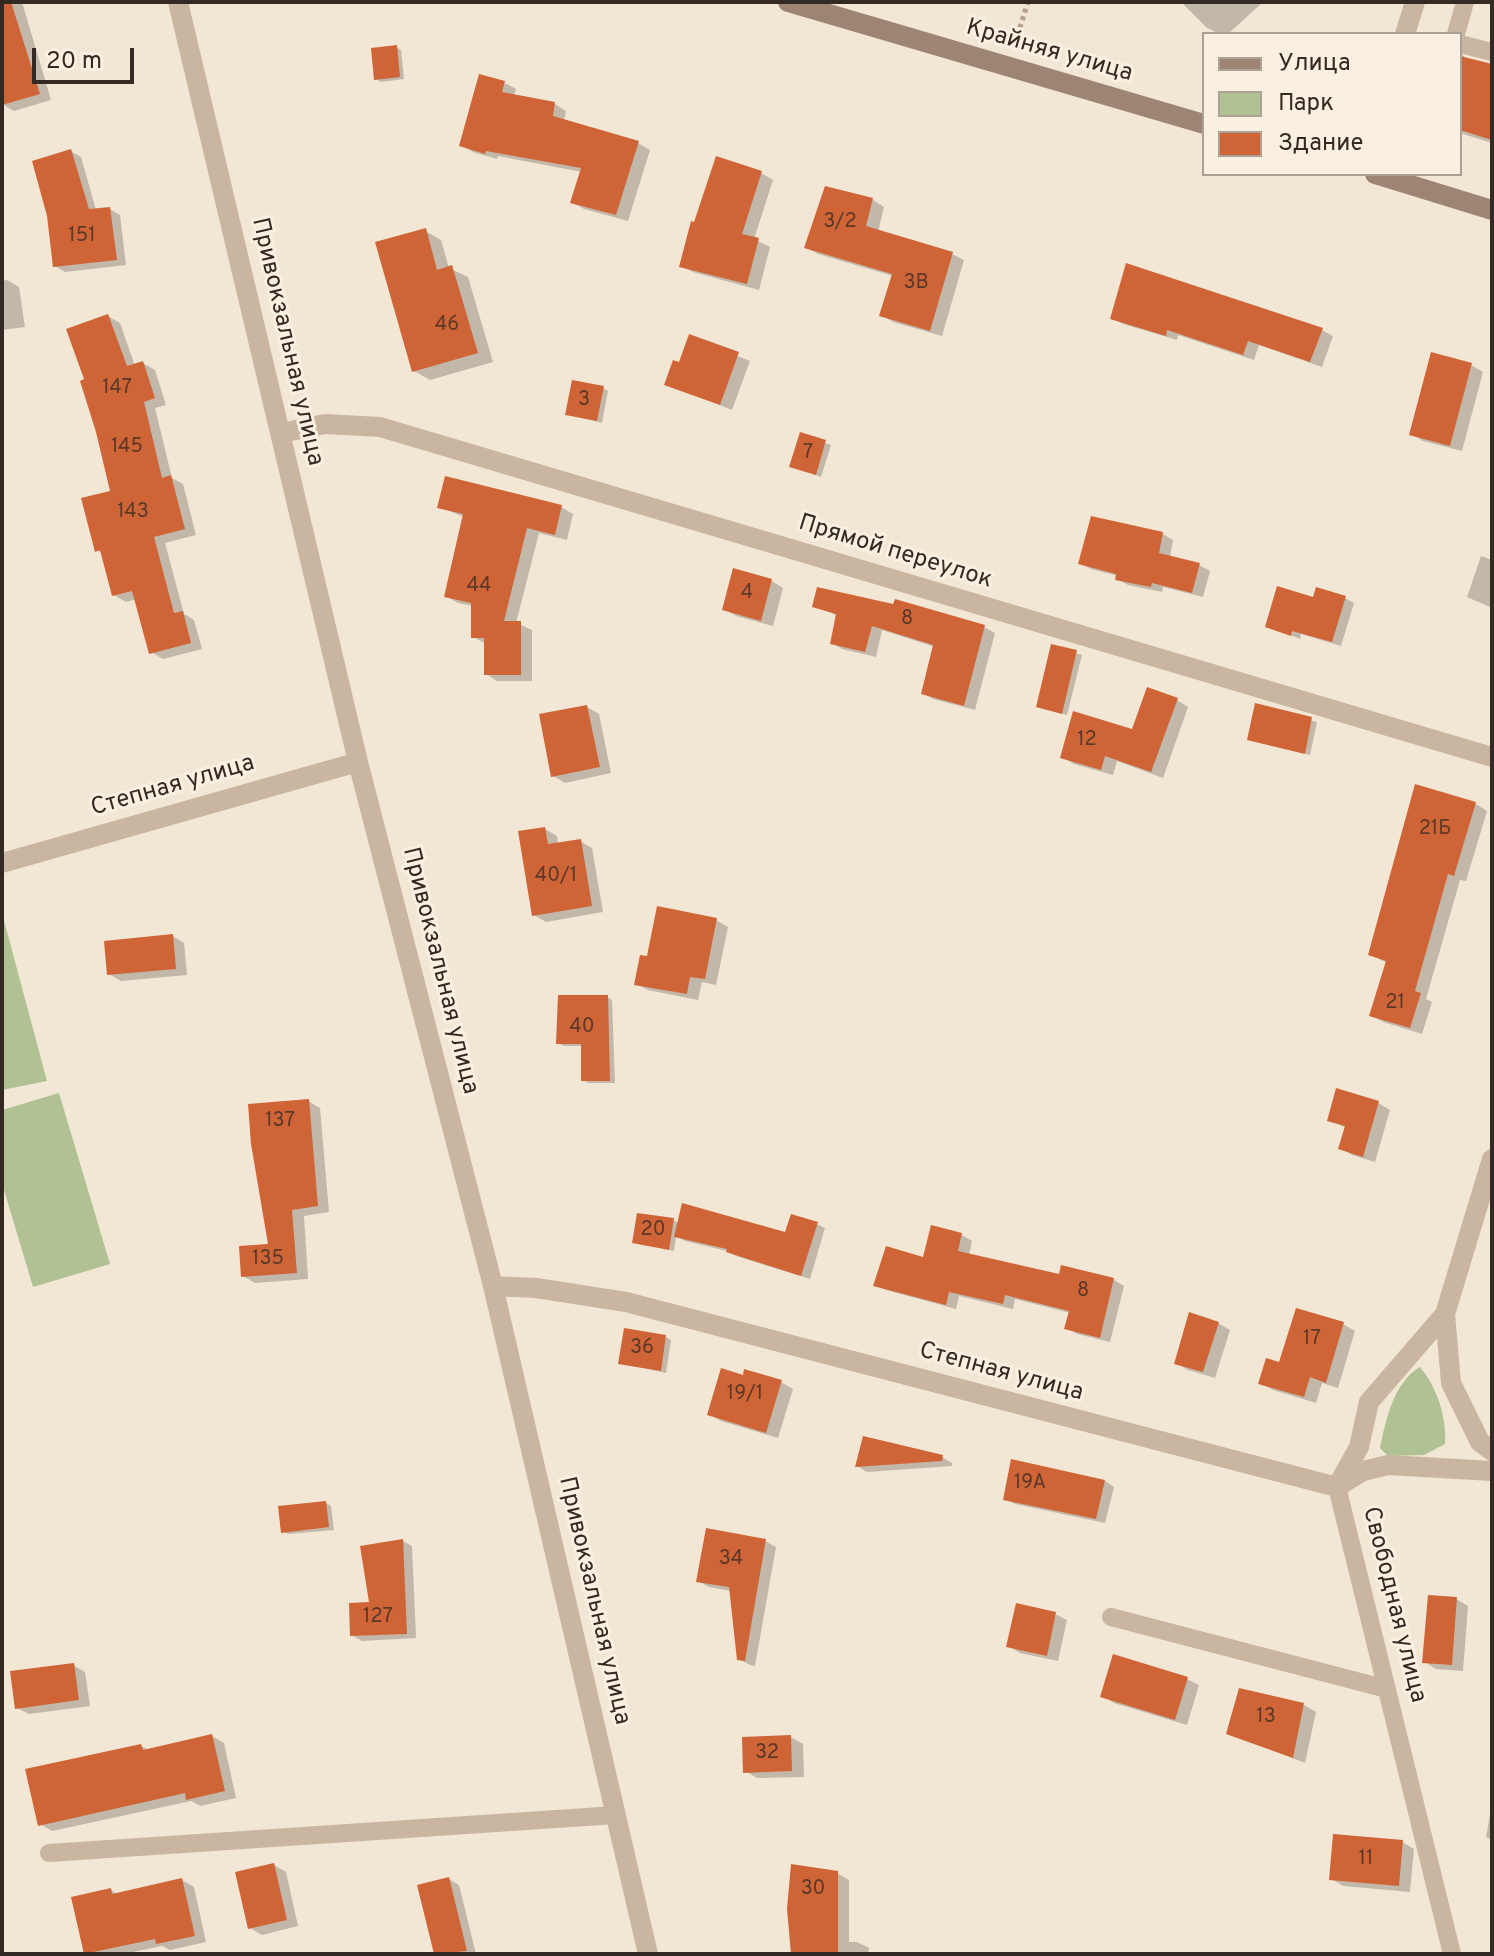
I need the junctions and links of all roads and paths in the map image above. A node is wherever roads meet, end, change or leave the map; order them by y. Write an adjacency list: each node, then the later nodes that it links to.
1 (178, 2): 14 (street, Привокзальная улица)
2 (788, 2): 10 (street, Крайняя улица)
3 (1028, 2): 10 (path)
4 (1415, 2): 6 (street)
5 (1465, 2): 7 (lane)
6 (1406, 32)
7 (1457, 32)
8 (1462, 44): 9 (lane)
9 (1492, 52)
10 (1008, 67): 11 (street, Крайняя улица)
11 (1202, 123)
12 (1382, 176): 13 (street)
13 (1492, 210)
14 (281, 433): 15 (street, Прямой переулок); 16 (street, Привокзальная улица)
15 (1492, 757)
16 (358, 762): 17 (street, Степная улица); 19 (street, Привокзальная улица)
17 (2, 863)
18 (1492, 1159): 20 (street, Свободная улица)
19 (493, 1286): 23 (street, Степная улица); 26 (street, Привокзальная улица)
20 (1445, 1314): 21 (street); 23 (street, Свободная улица)
21 (1492, 1451)
22 (1492, 1471): 23 (street)
23 (1337, 1487): 25 (lane, Свободная улица)
24 (1111, 1617): 25 (lane)
25 (1387, 1689): 29 (lane, Свободная улица)
26 (616, 1815): 27 (lane); 28 (street, Привокзальная улица)
27 (49, 1853)
28 (648, 1954)
29 (1452, 1954)

